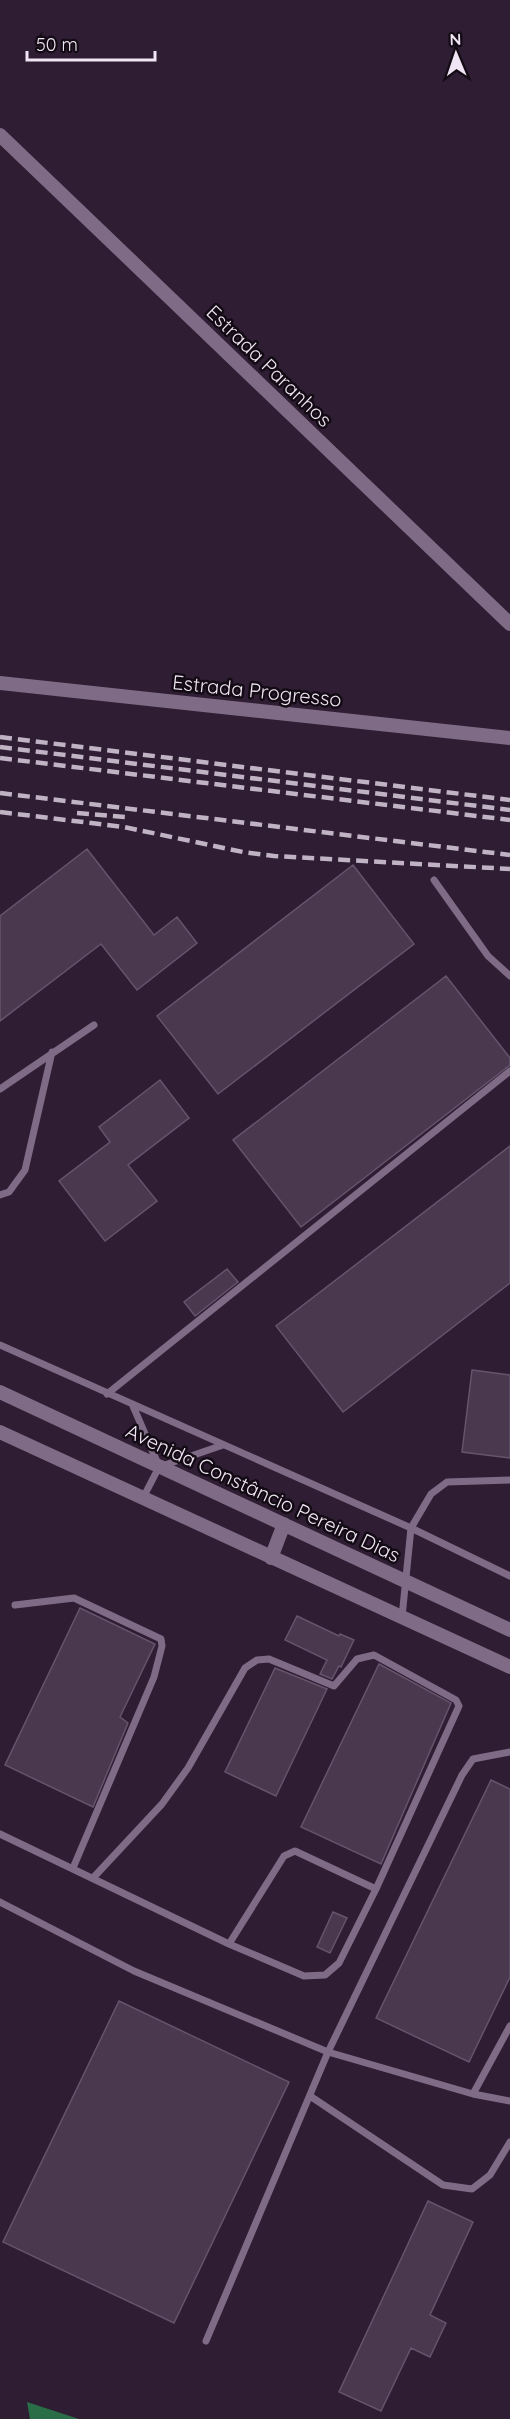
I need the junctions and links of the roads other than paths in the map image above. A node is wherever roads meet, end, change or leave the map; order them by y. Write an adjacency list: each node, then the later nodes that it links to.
1 (0, 135): 2 (street, Estrada Paranhos)
2 (510, 624)
3 (0, 683): 4 (street, Estrada Progresso)
4 (510, 738)
5 (434, 880): 6 (lane)
6 (510, 976)
7 (94, 1024): 8 (lane)
8 (52, 1052): 10 (lane); 11 (lane)
9 (510, 1071): 14 (lane)
10 (0, 1089)
11 (0, 1195)
12 (0, 1345): 14 (lane)
13 (0, 1392): 18 (street, Avenida Constâncio Pereira Dias)
14 (107, 1394): 15 (lane)
15 (134, 1406): 17 (lane); 18 (lane)
16 (0, 1432): 20 (street)
17 (223, 1445): 18 (lane); 22 (lane)
18 (159, 1467): 20 (lane); 21 (street, Avenida Constâncio Pereira Dias)
19 (510, 1480): 22 (lane)
20 (143, 1498): 23 (street)
21 (284, 1524): 23 (street); 25 (street, Avenida Constâncio Pereira Dias)
22 (411, 1528): 24 (lane); 25 (lane)
23 (271, 1558): 27 (street)
24 (510, 1576)
25 (406, 1581): 27 (lane); 28 (street, Avenida Constâncio Pereira Dias)
26 (15, 1605): 32 (lane)
27 (402, 1617): 29 (street)
28 (510, 1630)
29 (510, 1667)
30 (510, 1752): 38 (lane)
31 (0, 1834): 32 (lane)
32 (73, 1868): 33 (lane)
33 (93, 1878): 34 (lane); 36 (lane)
34 (376, 1889): 36 (lane); 36 (lane)
35 (0, 1902): 38 (lane)
36 (229, 1944)
37 (510, 2026): 39 (lane)
38 (328, 2052): 39 (lane); 40 (lane)
39 (473, 2094): 41 (lane)
40 (310, 2096): 42 (lane); 43 (lane)
41 (510, 2102)
42 (510, 2142)
43 (206, 2341)

